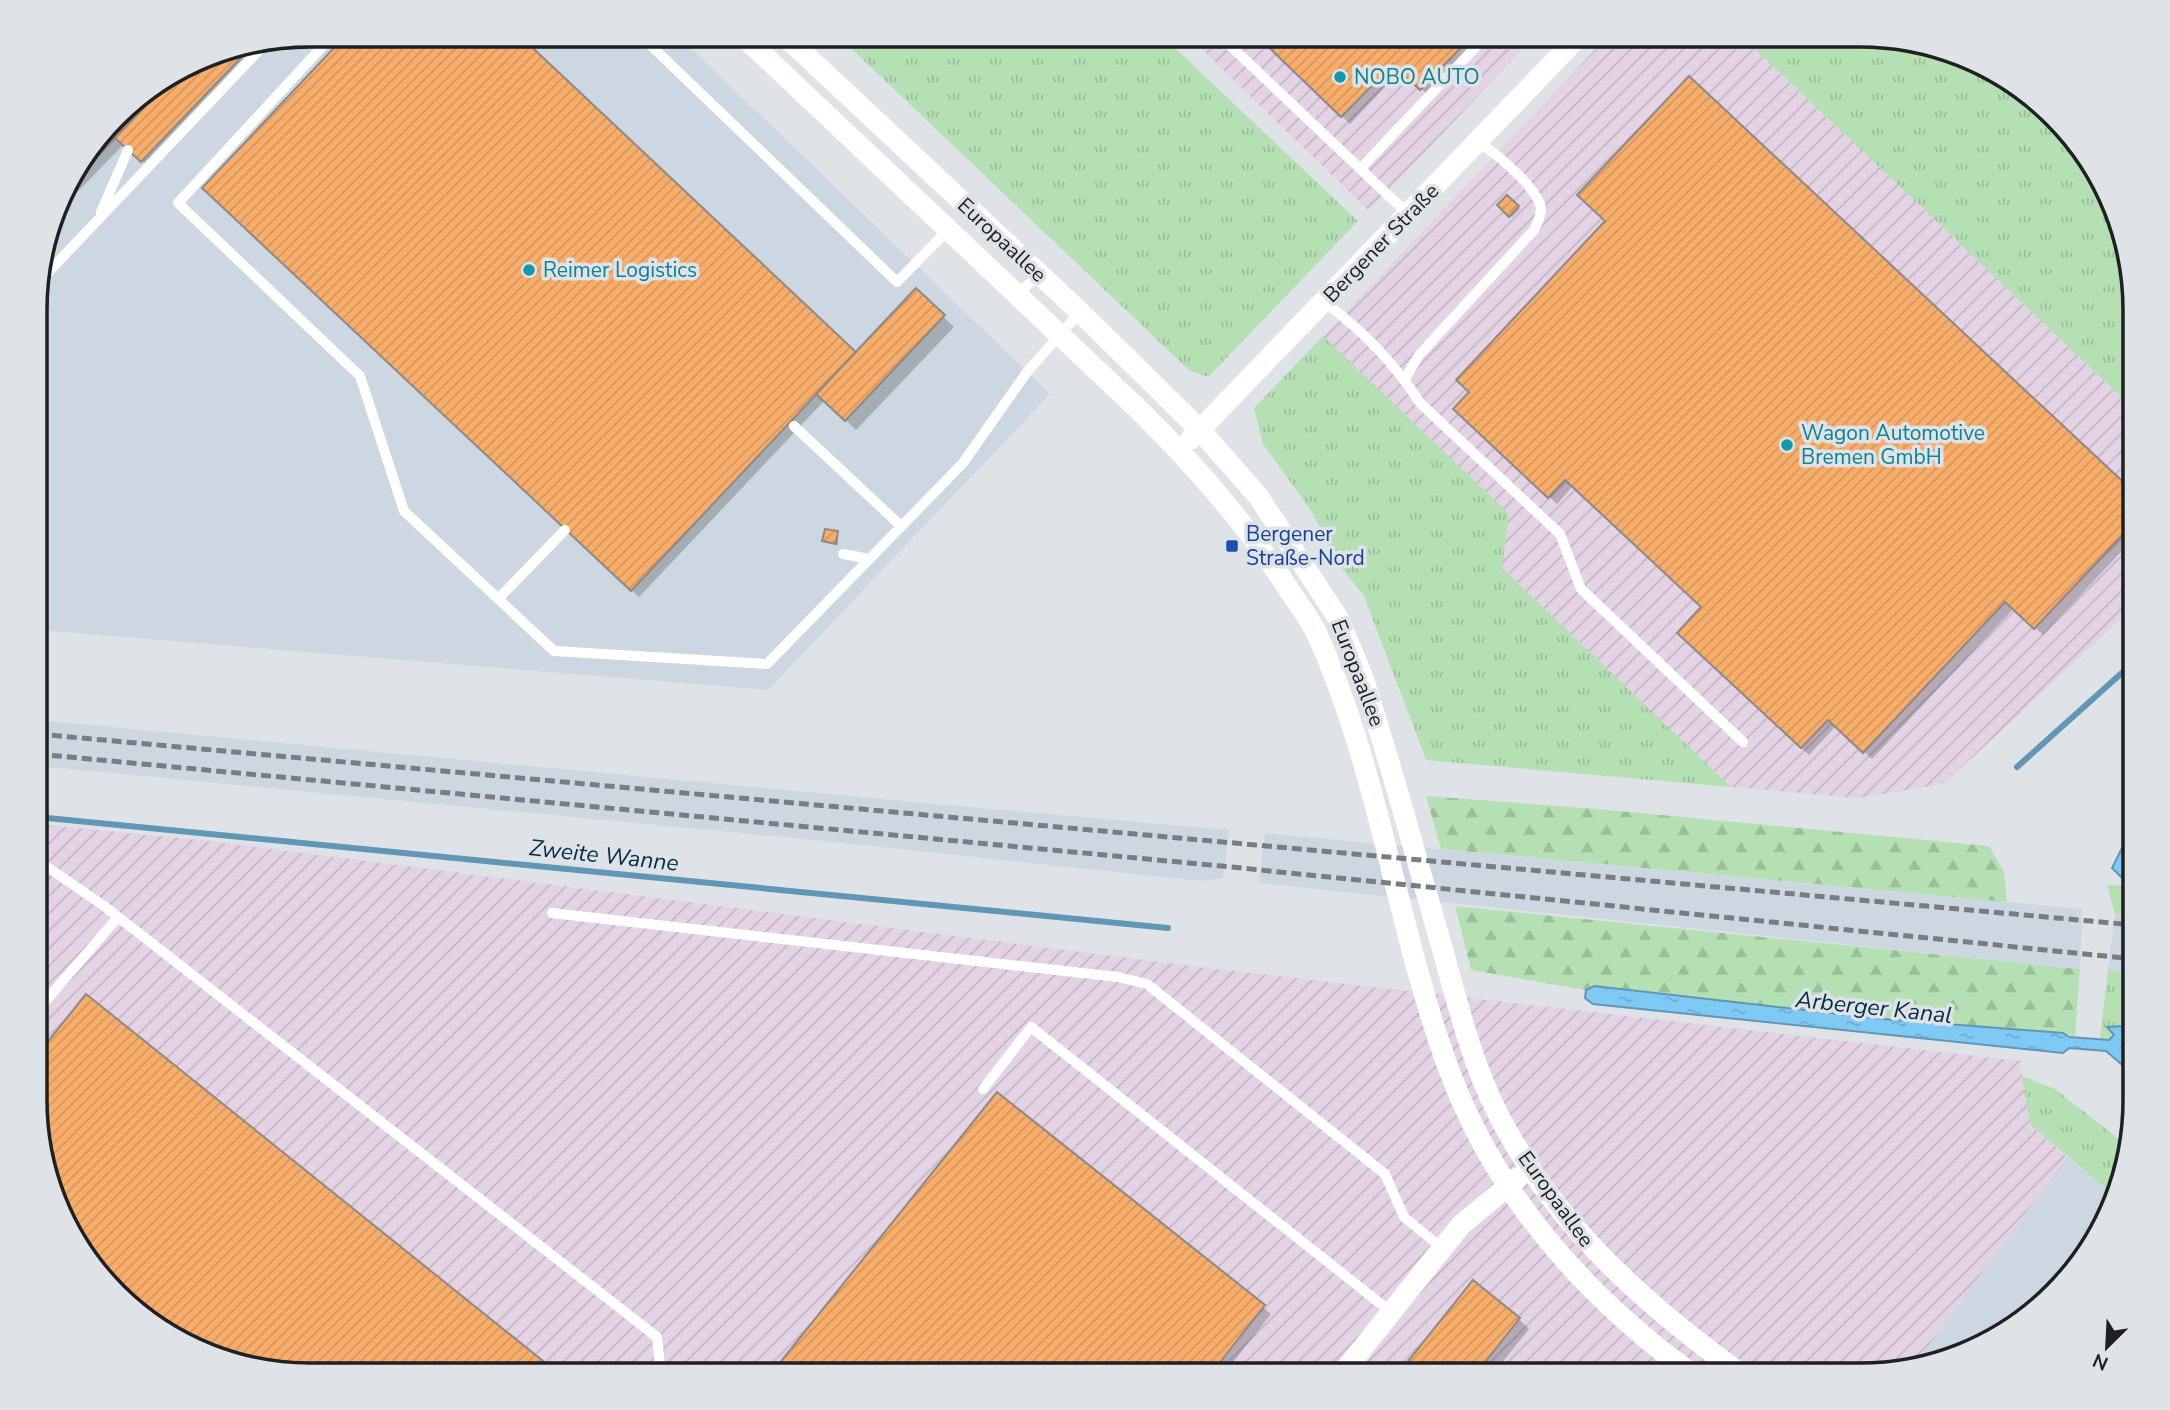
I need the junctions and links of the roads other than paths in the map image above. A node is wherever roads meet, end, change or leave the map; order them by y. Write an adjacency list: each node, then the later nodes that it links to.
1 (322, 47): 29 (lane)
2 (652, 47): 14 (lane)
3 (754, 47): 14 (street, Europaallee)
4 (797, 47): 16 (street, Europaallee)
5 (1232, 47): 11 (lane)
6 (1476, 47): 11 (lane)
7 (1568, 47): 9 (street, Bergener Straße)
8 (257, 52): 13 (lane)
9 (1478, 141): 12 (street, Bergener Straße); 21 (lane)
10 (128, 150): 13 (lane)
11 (1360, 169): 12 (lane)
12 (1408, 214): 18 (street, Bergener Straße)
13 (97, 221): 15 (lane)
14 (947, 230): 17 (street, Europaallee)
15 (51, 267)
16 (1039, 275): 17 (lane); 19 (street, Europaallee)
17 (1015, 296): 20 (street, Europaallee)
18 (1324, 302): 21 (lane); 23 (street, Bergener Straße)
19 (1080, 312): 20 (lane); 23 (street, Europaallee)
20 (1057, 335): 24 (street, Europaallee); 25 (lane)
21 (1405, 379): 30 (lane)
22 (794, 426): 25 (lane)
23 (1200, 429): 24 (street, Bergener Straße); 36 (street, Europaallee)
24 (1181, 451): 37 (street, Europaallee)
25 (901, 526): 28 (lane)
26 (565, 530): 29 (lane)
27 (843, 554): 28 (lane)
28 (870, 559): 29 (lane)
29 (498, 599)
30 (1743, 742)
31 (47, 868): 33 (lane)
32 (552, 913): 38 (lane)
33 (118, 917): 34 (lane); 40 (lane)
34 (47, 999)
35 (983, 1089): 39 (lane)
36 (1532, 1168): 37 (street); 43 (street, Europaallee)
37 (1508, 1184): 38 (street); 42 (street, Europaallee)
38 (1442, 1248): 39 (street)
39 (1391, 1312): 41 (street)
40 (660, 1363)
41 (1351, 1363)
42 (1678, 1363)
43 (1726, 1363)

